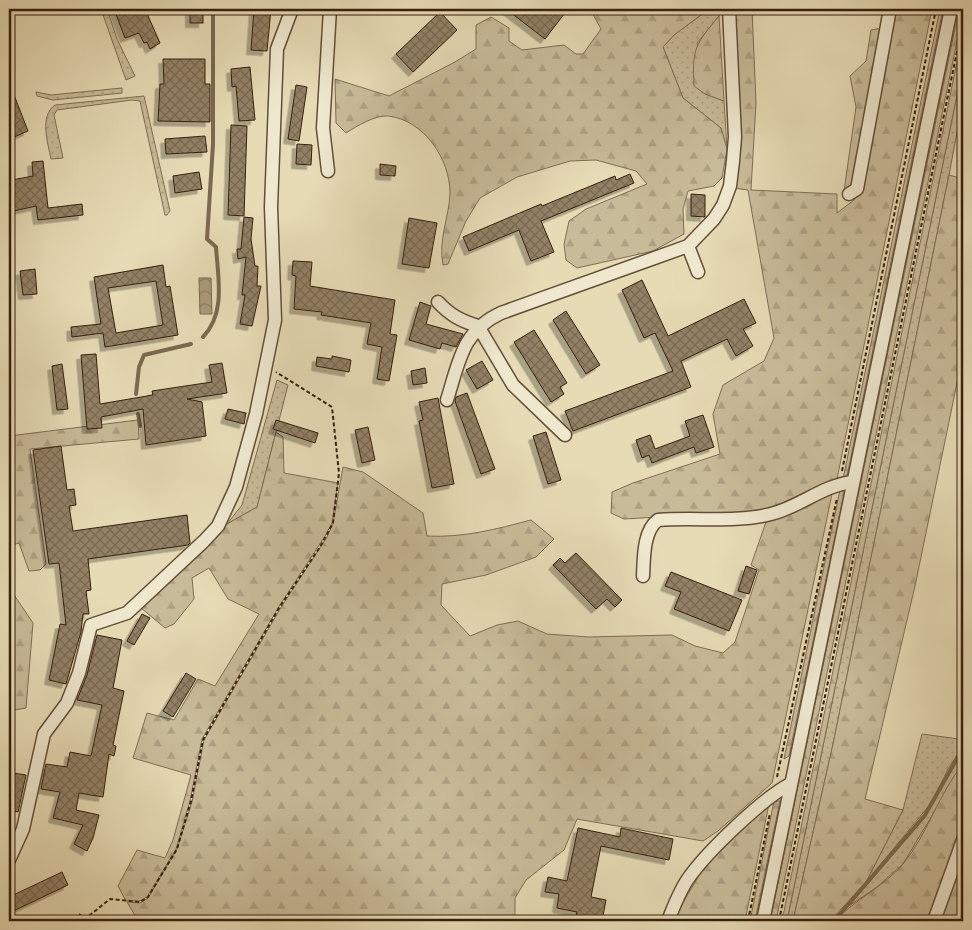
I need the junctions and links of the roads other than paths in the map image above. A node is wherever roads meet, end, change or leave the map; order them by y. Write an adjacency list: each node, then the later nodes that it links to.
1 (292, 9): 18 (street)
2 (330, 9): 6 (street)
3 (729, 9): 8 (street)
4 (890, 9): 7 (street)
5 (951, 9): 14 (street)
6 (328, 171)
7 (849, 194)
8 (688, 246): 9 (street); 11 (street)
9 (698, 272)
10 (438, 302): 11 (street)
11 (478, 326): 12 (street); 13 (street)
12 (447, 400)
13 (565, 435)
14 (853, 482): 15 (street); 16 (street)
15 (643, 576)
16 (790, 784): 19 (street); 20 (street)
17 (963, 840): 21 (street)
18 (9, 860)
19 (668, 921)
20 (763, 921)
21 (934, 921)

